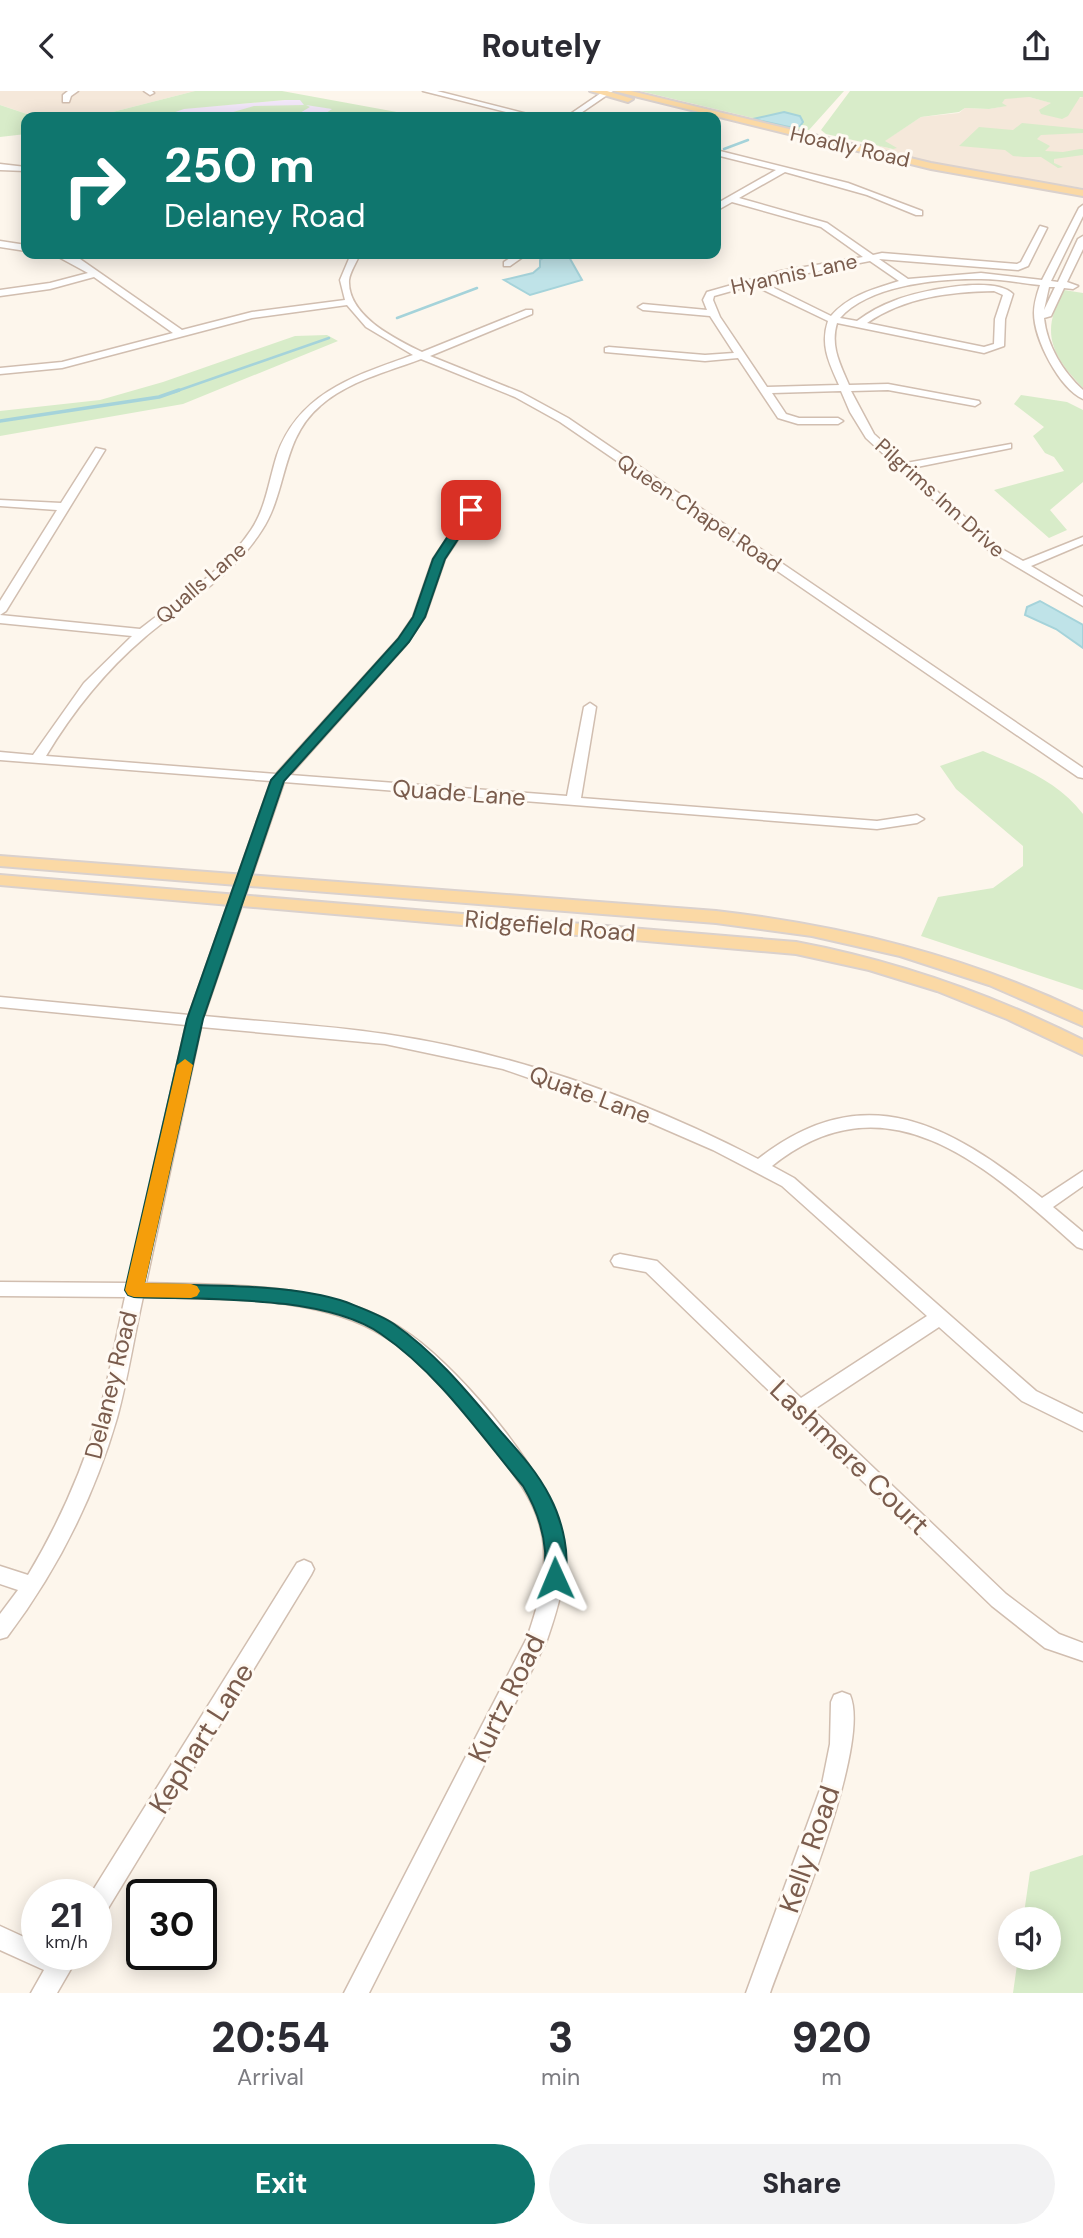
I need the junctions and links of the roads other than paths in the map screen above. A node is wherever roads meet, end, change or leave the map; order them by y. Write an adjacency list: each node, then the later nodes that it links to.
1 (74, 91): 6 (street)
2 (427, 91): 7 (street)
3 (595, 91): 5 (main road)
4 (619, 91): 10 (main road, Hoadly Road)
5 (608, 92): 8 (street); 9 (main road)
6 (66, 100)
7 (514, 112)
8 (578, 112)
9 (683, 112)
10 (706, 112)
11 (721, 116): 17 (main road, Hoadly Road)
12 (721, 122): 19 (main road, Hoadly Road)
13 (721, 154): 16 (street)
14 (0, 167): 15 (street)
15 (21, 169)
16 (782, 170): 18 (street); 22 (street)
17 (1083, 193)
18 (732, 199): 20 (street); 27 (street)
19 (1083, 199)
20 (721, 205)
21 (1083, 208): 35 (street)
22 (919, 213)
23 (1043, 228): 27 (street, Hyannis Lane)
24 (1083, 239): 36 (street)
25 (0, 244): 26 (street)
26 (21, 247)
27 (871, 258): 33 (street, Hyannis Lane); 34 (street)
28 (72, 259): 32 (street)
29 (353, 259): 40 (street)
30 (514, 259): 31 (street)
31 (507, 264)
32 (95, 274): 38 (street); 47 (street)
33 (753, 281): 43 (street, Hyannis Lane); 44 (street)
34 (906, 282): 35 (street); 39 (street); 44 (street)
35 (1047, 282): 36 (street); 46 (street)
36 (1061, 284): 37 (street); 46 (street)
37 (1073, 286)
38 (0, 293)
39 (923, 293): 45 (street); 45 (street)
40 (348, 302): 47 (street); 49 (street, Queen Chapel Road)
41 (643, 307): 43 (street)
42 (529, 312): 49 (street, Qualls Lane)
43 (713, 313): 50 (street, Hyannis Lane)
44 (833, 320): 45 (street); 52 (street, Pilgrims Inn Drive)
45 (861, 323)
46 (1044, 332): 54 (street)
47 (181, 334): 51 (street)
48 (610, 350): 50 (street)
49 (424, 355): 68 (street, Qualls Lane); 72 (street, Queen Chapel Road)
50 (740, 355): 53 (street, Hyannis Lane)
51 (0, 371)
52 (845, 388): 53 (street); 55 (street); 59 (street, Pilgrims Inn Drive)
53 (764, 390): 56 (street, Hyannis Lane)
54 (1083, 396)
55 (975, 403)
56 (838, 421)
57 (1007, 446): 59 (street)
58 (100, 450): 62 (street)
59 (903, 467): 64 (street, Pilgrims Inn Drive)
60 (469, 494): 73 (street)
61 (0, 503): 62 (street)
62 (64, 507): 66 (street)
63 (1083, 540): 64 (street)
64 (1021, 566): 65 (street, Pilgrims Inn Drive)
65 (1083, 602)
66 (0, 611)
67 (0, 619): 68 (street)
68 (144, 633): 71 (street, Qualls Lane)
69 (590, 707): 74 (street)
70 (0, 756): 71 (street, Quade Lane)
71 (37, 759): 73 (street, Quade Lane)
72 (1083, 774)
73 (278, 780): 74 (street, Quade Lane); 77 (street, Delaney Road)
74 (573, 801): 75 (street, Quade Lane)
75 (917, 819)
76 (0, 860): 77 (main road, Ridgefield Road)
77 (244, 879): 79 (street, Delaney Road); 82 (main road, Ridgefield Road)
78 (0, 880): 79 (main road, Ridgefield Road)
79 (236, 900): 81 (street, Delaney Road); 83 (main road, Ridgefield Road)
80 (0, 1002): 81 (street, Quate Lane)
81 (195, 1019): 84 (street, Quate Lane); 90 (street, Delaney Road)
82 (1083, 1020)
83 (1083, 1048)
84 (758, 1167): 86 (street); 91 (street, Quate Lane)
85 (1083, 1177): 86 (street)
86 (1041, 1207): 87 (street)
87 (1083, 1242)
88 (620, 1261): 92 (street, Lashmere Court)
89 (0, 1289): 90 (street, Kurtz Road)
90 (134, 1290): 96 (street, Delaney Road); 105 (street, Kurtz Road)
91 (940, 1317): 92 (street); 93 (street, Quate Lane)
92 (800, 1409): 98 (street, Lashmere Court)
93 (1083, 1423)
94 (304, 1569): 100 (street, Kephart Lane)
95 (0, 1575): 96 (street)
96 (32, 1585): 97 (street, Delaney Road)
97 (0, 1630)
98 (1083, 1652)
99 (842, 1702): 106 (street, Kelly Road)
100 (112, 1881)
101 (0, 1938): 102 (street)
102 (21, 1945)
103 (57, 1970): 104 (street)
104 (43, 1993)
105 (356, 1993)
106 (758, 1993)

